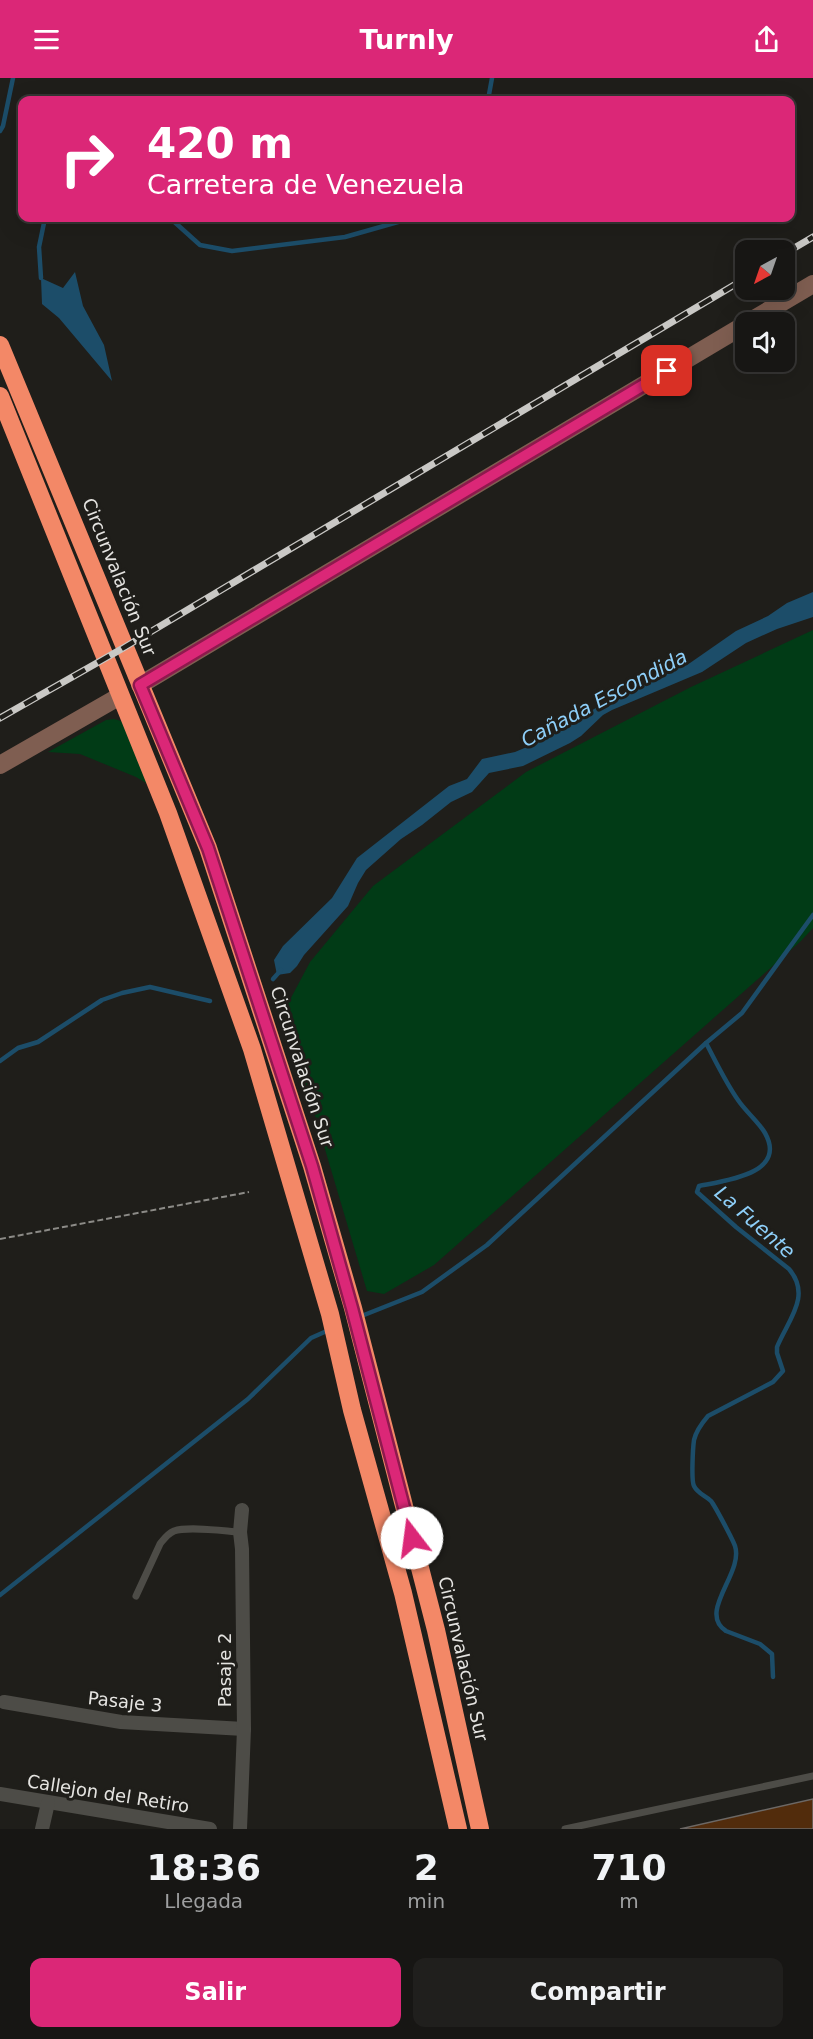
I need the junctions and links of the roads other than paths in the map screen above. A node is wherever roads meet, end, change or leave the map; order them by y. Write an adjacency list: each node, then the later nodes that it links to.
1 (813, 285): 2 (main road)
2 (766, 312)
3 (735, 330): 6 (main road)
4 (0, 345): 6 (highway, Circunvalación Sur)
5 (0, 396): 7 (highway)
6 (140, 685): 7 (highway); 22 (highway, Circunvalación Sur)
7 (120, 696): 8 (main road); 21 (highway)
8 (0, 765)
9 (242, 1510): 10 (street, Pasaje 2)
10 (240, 1532): 11 (lane); 13 (street, Pasaje 2)
11 (136, 1596)
12 (4, 1702): 13 (street, Pasaje 3)
13 (244, 1729): 20 (street, Pasaje 2)
14 (813, 1776): 17 (lane)
15 (0, 1794): 16 (street, Callejon del Retiro)
16 (48, 1803): 18 (street); 19 (street, Callejon del Retiro)
17 (577, 1827): 23 (lane)
18 (42, 1829)
19 (210, 1829)
20 (240, 1829)
21 (458, 1829)
22 (480, 1829)
23 (565, 1829)

